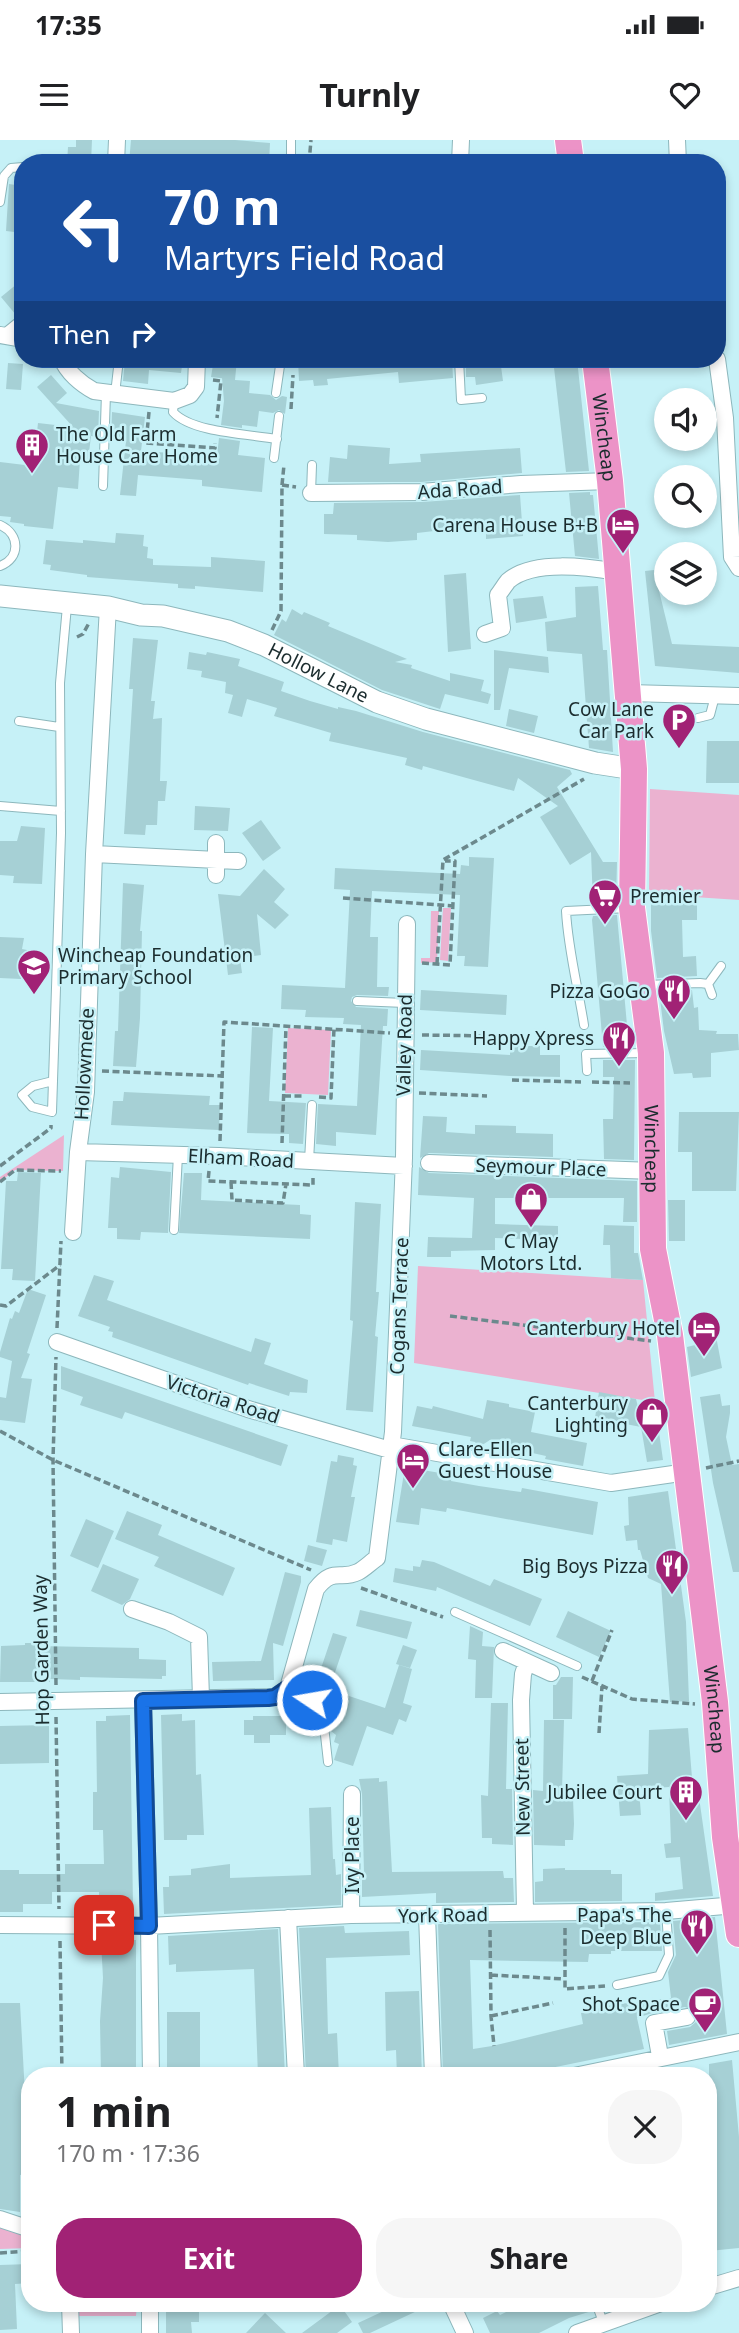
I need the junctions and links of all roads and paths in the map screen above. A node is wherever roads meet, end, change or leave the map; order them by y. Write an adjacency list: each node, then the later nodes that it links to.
1 (461, 140): 2 (street)
2 (473, 140)
3 (14, 168): 4 (lane)
4 (0, 202)
5 (67, 368): 13 (street)
6 (117, 368): 13 (lane)
7 (197, 368): 16 (street)
8 (280, 368): 14 (lane)
9 (459, 368): 15 (lane)
10 (596, 368): 23 (highway, Wincheap)
11 (718, 368): 28 (street)
12 (293, 370): 18 (path)
13 (111, 393): 16 (street); 24 (lane)
14 (276, 393)
15 (482, 398)
16 (174, 401): 19 (lane)
17 (279, 416): 19 (lane)
18 (289, 418)
19 (277, 439): 20 (lane)
20 (274, 458)
21 (285, 458): 33 (path)
22 (312, 465): 25 (lane)
23 (610, 481): 25 (street, Ada Road); 29 (highway, Wincheap)
24 (103, 486)
25 (311, 494)
26 (0, 525): 27 (lane)
27 (0, 566)
28 (739, 568)
29 (617, 572): 34 (street); 36 (highway, Wincheap)
30 (0, 596): 31 (street, Hollow Lane)
31 (68, 603): 32 (street, Hollow Lane); 35 (lane)
32 (102, 606): 35 (path); 42 (street, Hollow Lane); 46 (street, Hollowmede)
33 (281, 611)
34 (485, 634)
35 (65, 650): 41 (lane)
36 (629, 693): 37 (street); 43 (highway, Wincheap)
37 (715, 696): 38 (street); 39 (lane)
38 (739, 696)
39 (698, 718)
40 (19, 721): 41 (lane)
41 (60, 727): 45 (lane)
42 (595, 763): 43 (street, Hollow Lane); 47 (path)
43 (634, 769): 52 (highway, Wincheap)
44 (0, 806): 45 (lane)
45 (61, 811): 71 (lane)
46 (94, 854): 48 (street); 68 (street, Hollowmede)
47 (443, 860): 50 (path); 51 (path)
48 (238, 861)
49 (343, 898): 50 (path)
50 (440, 906): 51 (path); 55 (path)
51 (453, 906): 55 (path)
52 (632, 908): 58 (highway, Wincheap); 62 (lane)
53 (407, 924): 54 (street, Valley Road)
54 (405, 962): 55 (path); 61 (street, Valley Road)
55 (437, 964)
56 (721, 966): 57 (lane)
57 (708, 984): 58 (lane); 59 (lane)
58 (642, 985): 67 (highway, Wincheap)
59 (712, 995)
60 (357, 1001): 61 (lane)
61 (405, 1003): 65 (street, Valley Road)
62 (584, 1025)
63 (286, 1026): 64 (path); 70 (path); 73 (path)
64 (334, 1028): 65 (path); 73 (path)
65 (405, 1034): 66 (path); 72 (street, Valley Road)
66 (500, 1036)
67 (651, 1053): 69 (lane); 85 (highway, Wincheap)
68 (86, 1070): 70 (path); 77 (street, Hollowmede)
69 (587, 1071)
70 (223, 1076): 79 (path)
71 (53, 1081): 76 (lane); 76 (lane)
72 (404, 1092): 74 (path); 84 (street, Valley Road)
73 (284, 1096): 80 (path)
74 (487, 1096)
75 (312, 1105): 81 (lane)
76 (52, 1112): 83 (path)
77 (78, 1152): 78 (street, Elham Road); 86 (street, Hollowmede)
78 (178, 1155): 79 (street, Elham Road); 90 (lane)
79 (215, 1156): 80 (street, Elham Road); 88 (path)
80 (281, 1161): 81 (street, Elham Road)
81 (312, 1162): 84 (street, Elham Road); 89 (path)
82 (429, 1163): 85 (street, Seymour Place)
83 (0, 1166)
84 (404, 1166): 98 (street, Cogans Terrace)
85 (653, 1171): 95 (highway, Wincheap)
86 (77, 1172): 87 (path); 91 (street, Hollowmede)
87 (0, 1182)
88 (231, 1182): 89 (path); 89 (path)
89 (286, 1184)
90 (174, 1230)
91 (74, 1232): 92 (path, Hop Garden Way)
92 (60, 1265): 93 (path); 96 (path, Hop Garden Way)
93 (0, 1305)
94 (450, 1316): 95 (path)
95 (670, 1335): 101 (highway, Wincheap)
96 (57, 1342): 98 (street, Victoria Road); 99 (path, Hop Garden Way)
97 (0, 1431): 99 (path)
98 (391, 1447): 101 (street, Victoria Road); 102 (street, Cogans Terrace)
99 (53, 1460): 102 (path); 115 (path, Hop Garden Way)
100 (739, 1461): 101 (path)
101 (687, 1472): 121 (highway, Wincheap)
102 (328, 1577): 112 (street)
103 (132, 1609): 113 (street)
104 (455, 1612): 107 (lane)
105 (612, 1630): 110 (path)
106 (503, 1651): 107 (street)
107 (530, 1655): 108 (lane); 109 (street); 125 (street, New Street)
108 (577, 1665)
109 (551, 1673)
110 (592, 1681)
111 (602, 1686): 119 (path)
112 (288, 1688): 113 (street); 114 (lane)
113 (201, 1698): 116 (street)
114 (312, 1700)
115 (56, 1701): 116 (street); 117 (street); 131 (path, Hop Garden Way)
116 (143, 1701): 133 (street)
117 (0, 1702)
118 (324, 1726): 120 (lane)
119 (599, 1733)
120 (328, 1762)
121 (731, 1782): 123 (highway, Wincheap)
122 (352, 1794): 127 (street, Ivy Place)
123 (736, 1905): 124 (street, York Road); 134 (highway, Wincheap)
124 (666, 1911): 126 (street, York Road); 137 (lane)
125 (525, 1912): 126 (street, York Road); 129 (street, York Road)
126 (566, 1912): 136 (path)
127 (351, 1915): 128 (street, York Road); 130 (street, York Road)
128 (427, 1915): 129 (street, York Road); 147 (street)
129 (489, 1915): 135 (path)
130 (288, 1919): 133 (street, York Road); 146 (street)
131 (60, 1924): 132 (street, York Road); 133 (street, York Road); 144 (path, Hop Garden Way)
132 (0, 1925)
133 (149, 1926): 145 (street)
134 (739, 1934)
135 (491, 1975): 136 (path); 139 (path)
136 (564, 1979): 137 (path)
137 (617, 1985)
138 (553, 2003): 139 (path)
139 (491, 2016): 142 (path)
140 (687, 2017): 143 (street)
141 (739, 2042): 143 (street)
142 (494, 2046)
143 (660, 2056): 148 (street)
144 (62, 2067)
145 (150, 2067)
146 (296, 2067)
147 (433, 2067)
148 (626, 2067)
149 (0, 2219): 150 (street)
150 (21, 2226)
151 (21, 2252): 152 (path)
152 (0, 2253)
153 (739, 2278): 154 (street)
154 (717, 2285)
155 (70, 2312): 161 (street)
156 (150, 2312): 162 (street)
157 (455, 2312): 163 (street)
158 (599, 2312): 160 (lane)
159 (634, 2312): 160 (street)
160 (603, 2322): 164 (street)
161 (71, 2333)
162 (150, 2333)
163 (465, 2333)
164 (577, 2333)

